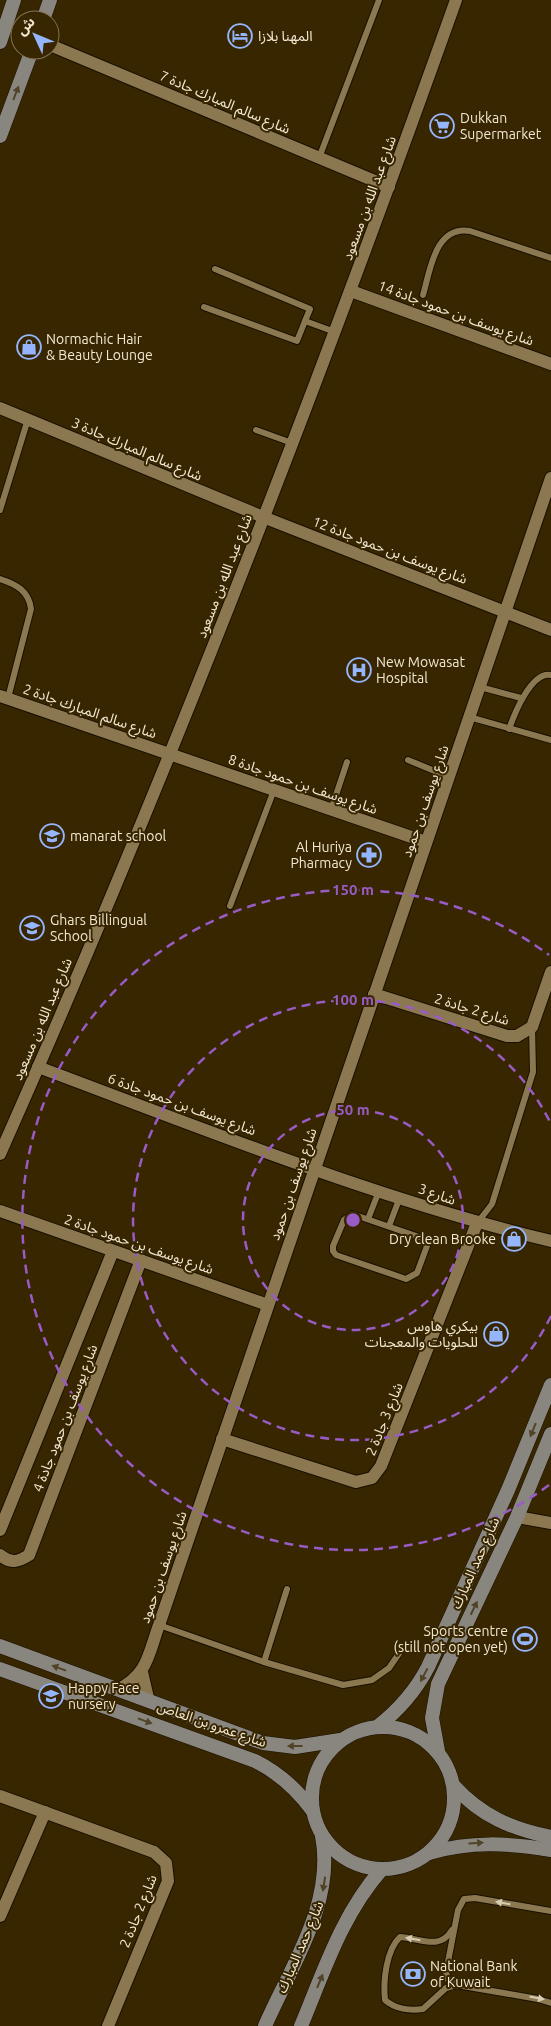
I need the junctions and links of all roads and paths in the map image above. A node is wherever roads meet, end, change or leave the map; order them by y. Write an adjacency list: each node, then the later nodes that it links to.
1 (14, 0): 4 (main road)
2 (379, 0): 8 (lane)
3 (456, 0): 9 (street, شارع عبد الله بن مسعود)
4 (0, 42)
5 (60, 49): 8 (street, شارع سالم المبارك جادة 7)
6 (28, 60): 7 (main road, one-way to 6)
7 (0, 136)
8 (319, 158): 9 (street, شارع سالم المبارك جادة 7)
9 (389, 187): 12 (street, شارع عبد الله بن مسعود)
10 (551, 258): 13 (lane)
11 (215, 269): 15 (lane)
12 (350, 291): 16 (street, شارع عبد الله بن مسعود); 17 (street, شارع يوسف بن حمود جادة 14)
13 (423, 295)
14 (204, 307): 15 (lane)
15 (305, 321): 16 (lane)
16 (335, 332): 21 (street, شارع عبد الله بن مسعود)
17 (551, 364)
18 (0, 408): 19 (street, شارع سالم المبارك جادة 3)
19 (28, 419): 23 (lane); 24 (street, شارع سالم المبارك جادة 3)
20 (256, 430): 21 (lane)
21 (292, 443): 24 (street, شارع عبد الله بن مسعود)
22 (551, 478): 26 (street, شارع يوسف بن حمود)
23 (0, 510)
24 (263, 517): 26 (street, شارع يوسف بن حمود جادة 12); 35 (street, شارع عبد الله بن مسعود)
25 (0, 580): 30 (lane)
26 (506, 611): 27 (street, شارع يوسف بن حمود جادة 12); 29 (street, شارع يوسف بن حمود)
27 (551, 630)
28 (551, 675): 31 (lane)
29 (480, 686): 31 (lane); 32 (street, شارع يوسف بن حمود)
30 (4, 697): 35 (street, شارع سالم المبارك جادة 2)
31 (521, 698): 33 (lane)
32 (469, 718): 33 (lane); 38 (street, شارع يوسف بن حمود)
33 (509, 729): 34 (lane)
34 (551, 740)
35 (170, 754): 39 (street, شارع يوسف بن حمود جادة 8); 46 (street, شارع عبد الله بن مسعود)
36 (408, 760): 38 (lane)
37 (347, 762): 40 (lane)
38 (449, 777): 41 (street, شارع يوسف بن حمود)
39 (274, 790): 40 (street, شارع يوسف بن حمود جادة 8); 42 (lane)
40 (331, 810): 41 (street, شارع يوسف بن حمود جادة 8)
41 (426, 842): 44 (street, شارع يوسف بن حمود)
42 (230, 906)
43 (551, 972): 45 (street)
44 (374, 994): 45 (street, شارع 2 جادة 2); 48 (street, شارع يوسف بن حمود)
45 (532, 1027): 53 (lane)
46 (38, 1067): 47 (street, شارع عبد الله بن مسعود); 48 (street, شارع يوسف بن حمود جادة 6)
47 (0, 1154)
48 (314, 1169): 49 (street, شارع 3); 58 (street, شارع يوسف بن حمود)
49 (379, 1191): 50 (street, شارع 3); 52 (lane)
50 (400, 1197): 53 (street, شارع 3); 54 (lane)
51 (0, 1211): 56 (street, شارع يوسف بن حمود جادة 2)
52 (368, 1219): 54 (lane); 54 (lane)
53 (477, 1223): 55 (street, شارع 3); 61 (street, شارع 3 جادة 2)
54 (389, 1226)
55 (551, 1241)
56 (113, 1251): 57 (street, شارع يوسف بن حمود جادة 2); 64 (street, شارع يوسف بن حمود جادة 4)
57 (141, 1260): 58 (street, شارع يوسف بن حمود جادة 2); 65 (street, شارع يوسف بن حمود جادة 4)
58 (268, 1305): 61 (street, شارع يوسف بن حمود)
59 (551, 1385): 75 (main road, شارع حمد المبارك, one-way to 75)
60 (551, 1434): 62 (main road, شارع حمد المبارك)
61 (222, 1439): 67 (street, شارع يوسف بن حمود)
62 (517, 1517): 63 (street); 77 (main road, شارع حمد المبارك, one-way to 62)
63 (551, 1523)
64 (0, 1530)
65 (0, 1555)
66 (287, 1589): 70 (lane)
67 (159, 1625): 70 (lane); 72 (street, شارع يوسف بن حمود)
68 (0, 1646): 73 (main road, شارع عمرو بن العاص, one-way to 68)
69 (400, 1652): 70 (lane)
70 (264, 1662)
71 (0, 1669): 80 (main road, شارع عمرو بن العاص, one-way to 80)
72 (142, 1672): 73 (street); 74 (street)
73 (117, 1690): 74 (main road, شارع عمرو بن العاص)
74 (149, 1702): 76 (main road, شارع عمرو بن العاص, one-way to 74)
75 (377, 1727): 76 (main road); 77 (main road)
76 (343, 1739): 80 (main road)
77 (438, 1752): 78 (main road)
78 (454, 1786): 83 (main road); 85 (main road)
79 (0, 1796): 81 (street, شارع 2 جادة 2)
80 (312, 1810): 82 (main road)
81 (44, 1812): 88 (street); 93 (street, شارع 2 جادة 2)
82 (322, 1835): 86 (main road); 94 (main road, شارع حمد المبارك, one-way to 94)
83 (551, 1837)
84 (551, 1850): 85 (main road, one-way to 84)
85 (429, 1853): 86 (main road)
86 (382, 1870): 92 (main road, one-way to 86)
87 (551, 1911): 89 (lane, one-way to 89)
88 (0, 1916)
89 (454, 1927): 90 (lane); 90 (lane, one-way to 90)
90 (457, 1985): 91 (lane, one-way to 91)
91 (551, 2003)
92 (302, 2023)
93 (108, 2026)
94 (265, 2026)

